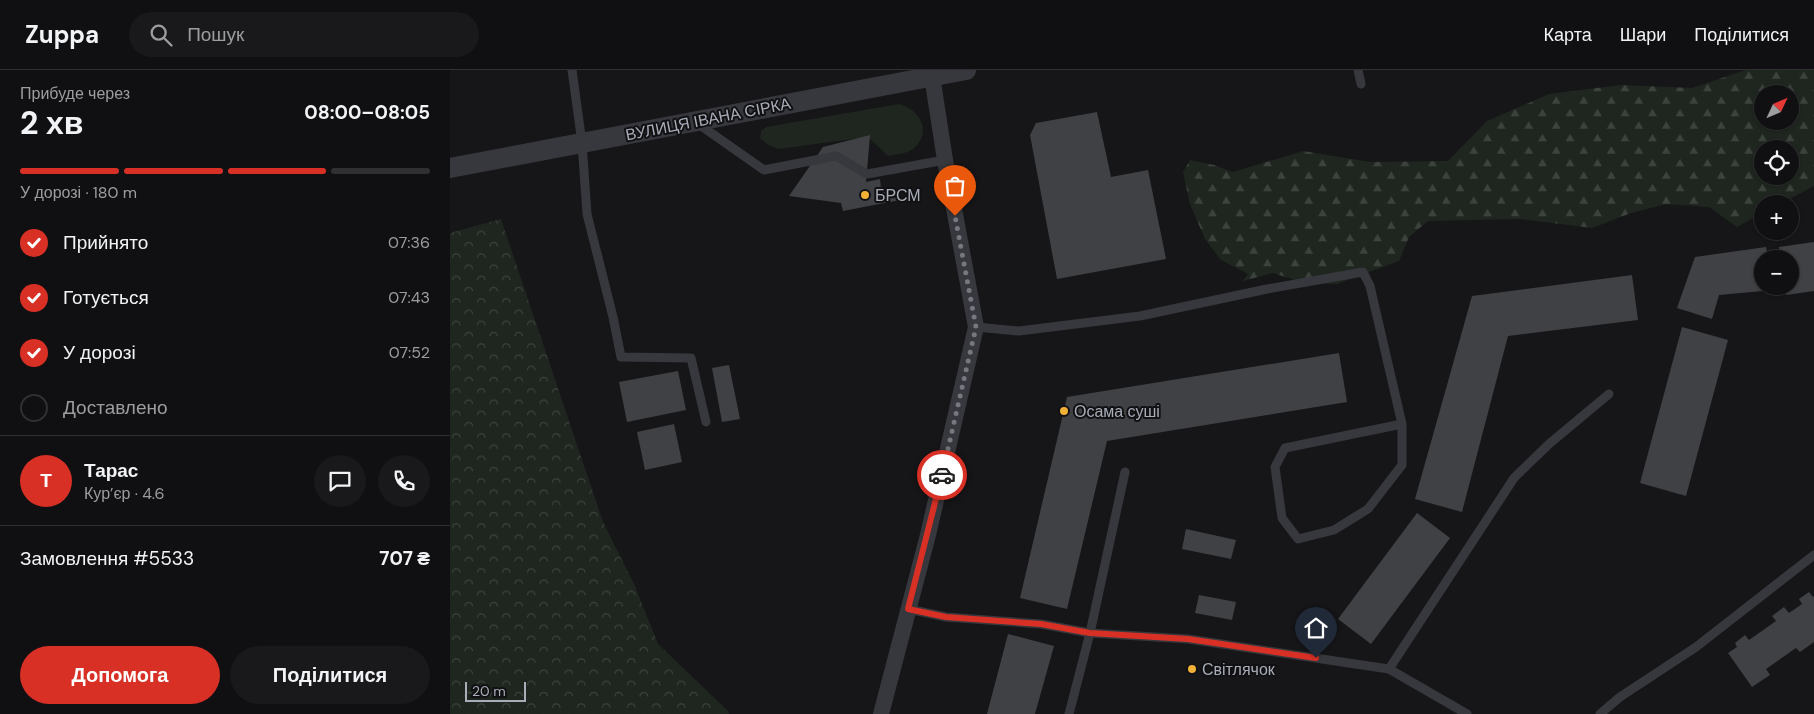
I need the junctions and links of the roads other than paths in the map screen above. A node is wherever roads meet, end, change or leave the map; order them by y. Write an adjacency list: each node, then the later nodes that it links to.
1 (572, 70): 7 (lane)
2 (966, 70): 4 (street, ВУЛИЦЯ ІВАНА СІРКА)
3 (1358, 70): 5 (lane)
4 (932, 73): 6 (street, ВУЛИЦЯ ІВАНА СІРКА); 8 (street)
5 (1361, 84)
6 (695, 122): 7 (street, ВУЛИЦЯ ІВАНА СІРКА); 8 (lane)
7 (582, 143): 9 (street, ВУЛИЦЯ ІВАНА СІРКА); 12 (lane)
8 (945, 160): 10 (street)
9 (450, 168)
10 (976, 327): 13 (lane); 16 (street)
11 (1609, 394): 18 (lane)
12 (706, 422)
13 (1402, 424): 13 (lane)
14 (1126, 472): 17 (lane)
15 (1814, 555): 22 (lane)
16 (908, 609): 17 (lane); 19 (street)
17 (1090, 633): 18 (lane); 20 (lane)
18 (1389, 669): 21 (lane)
19 (881, 714)
20 (1068, 714)
21 (1467, 714)
22 (1600, 714)

